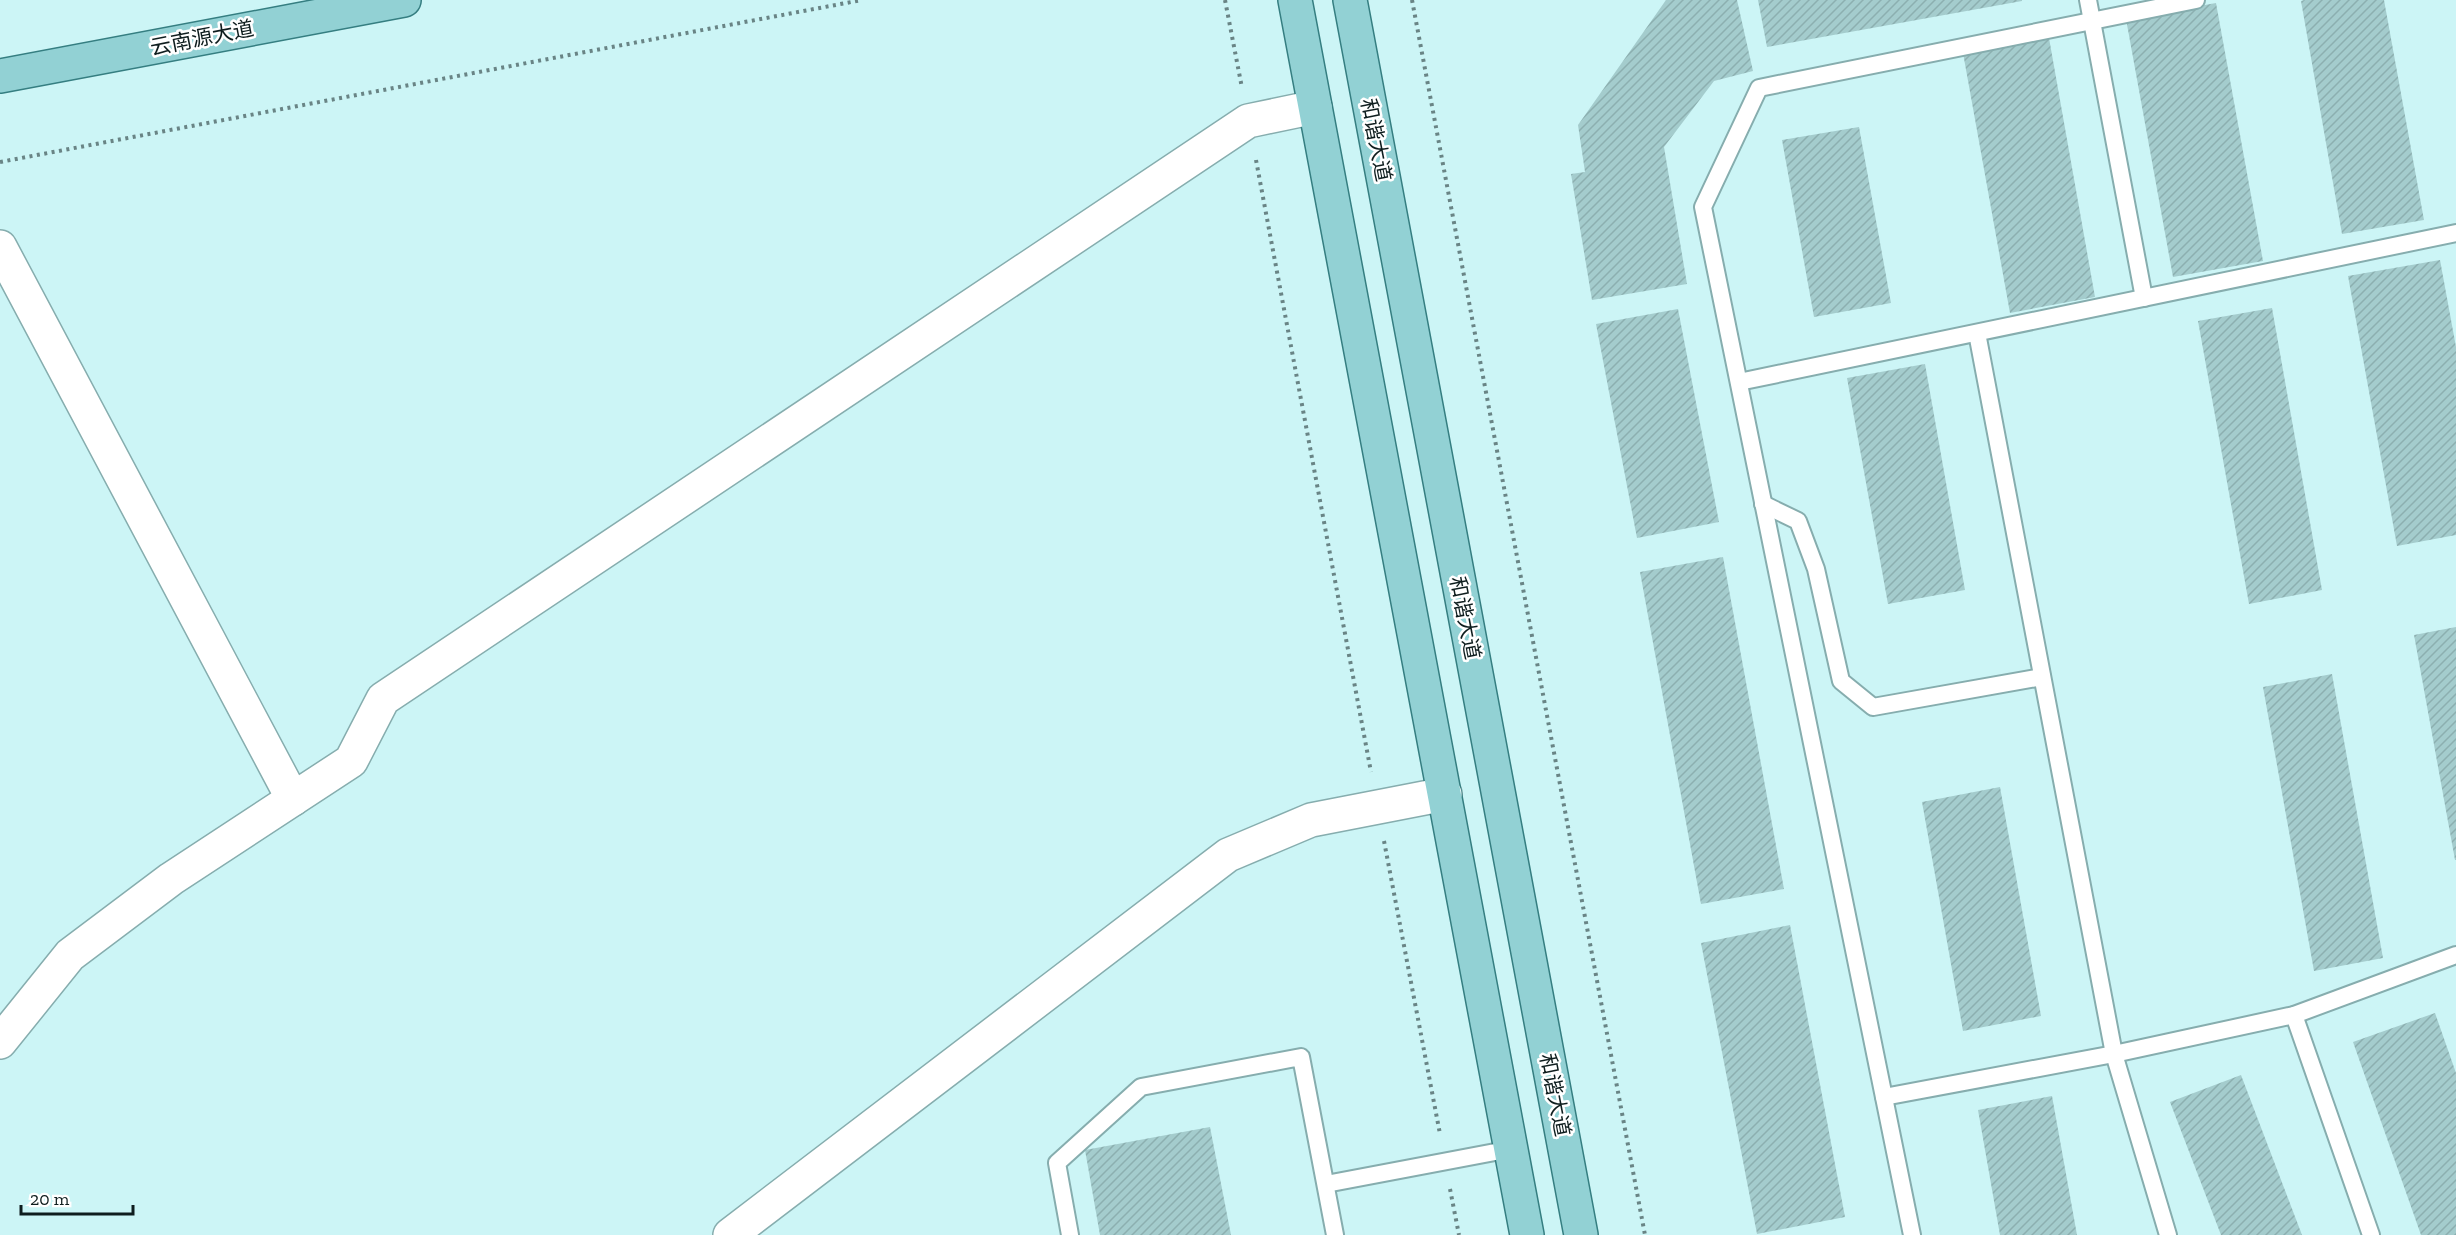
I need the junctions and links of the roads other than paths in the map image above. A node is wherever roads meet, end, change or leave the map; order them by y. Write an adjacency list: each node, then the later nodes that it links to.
1 (404, 0): 7 (main road, 云南源大道)
2 (1295, 0): 8 (main road)
3 (1350, 0): 29 (main road, 和谐大道)
4 (2088, 0): 6 (lane)
5 (2196, 0): 6 (lane)
6 (2092, 21): 11 (lane); 13 (lane)
7 (0, 76)
8 (1315, 107): 16 (main road); 17 (street)
9 (2456, 233): 11 (lane)
10 (0, 247): 17 (street)
11 (2144, 298): 12 (lane)
12 (1977, 333): 13 (lane); 15 (lane)
13 (1739, 382): 14 (lane)
14 (1763, 504): 15 (lane); 22 (lane)
15 (2042, 677): 21 (lane)
16 (1445, 794): 23 (main road); 25 (street)
17 (293, 799): 20 (street)
18 (2456, 955): 19 (lane)
19 (2294, 1015): 21 (lane); 32 (lane)
20 (0, 1042)
21 (2114, 1054): 22 (lane); 31 (lane)
22 (1884, 1097): 30 (lane)
23 (1511, 1149): 24 (lane); 28 (main road)
24 (1326, 1184): 26 (lane); 27 (lane)
25 (730, 1235)
26 (1070, 1235)
27 (1335, 1235)
28 (1527, 1235)
29 (1581, 1235)
30 (1912, 1235)
31 (2168, 1235)
32 (2371, 1235)

